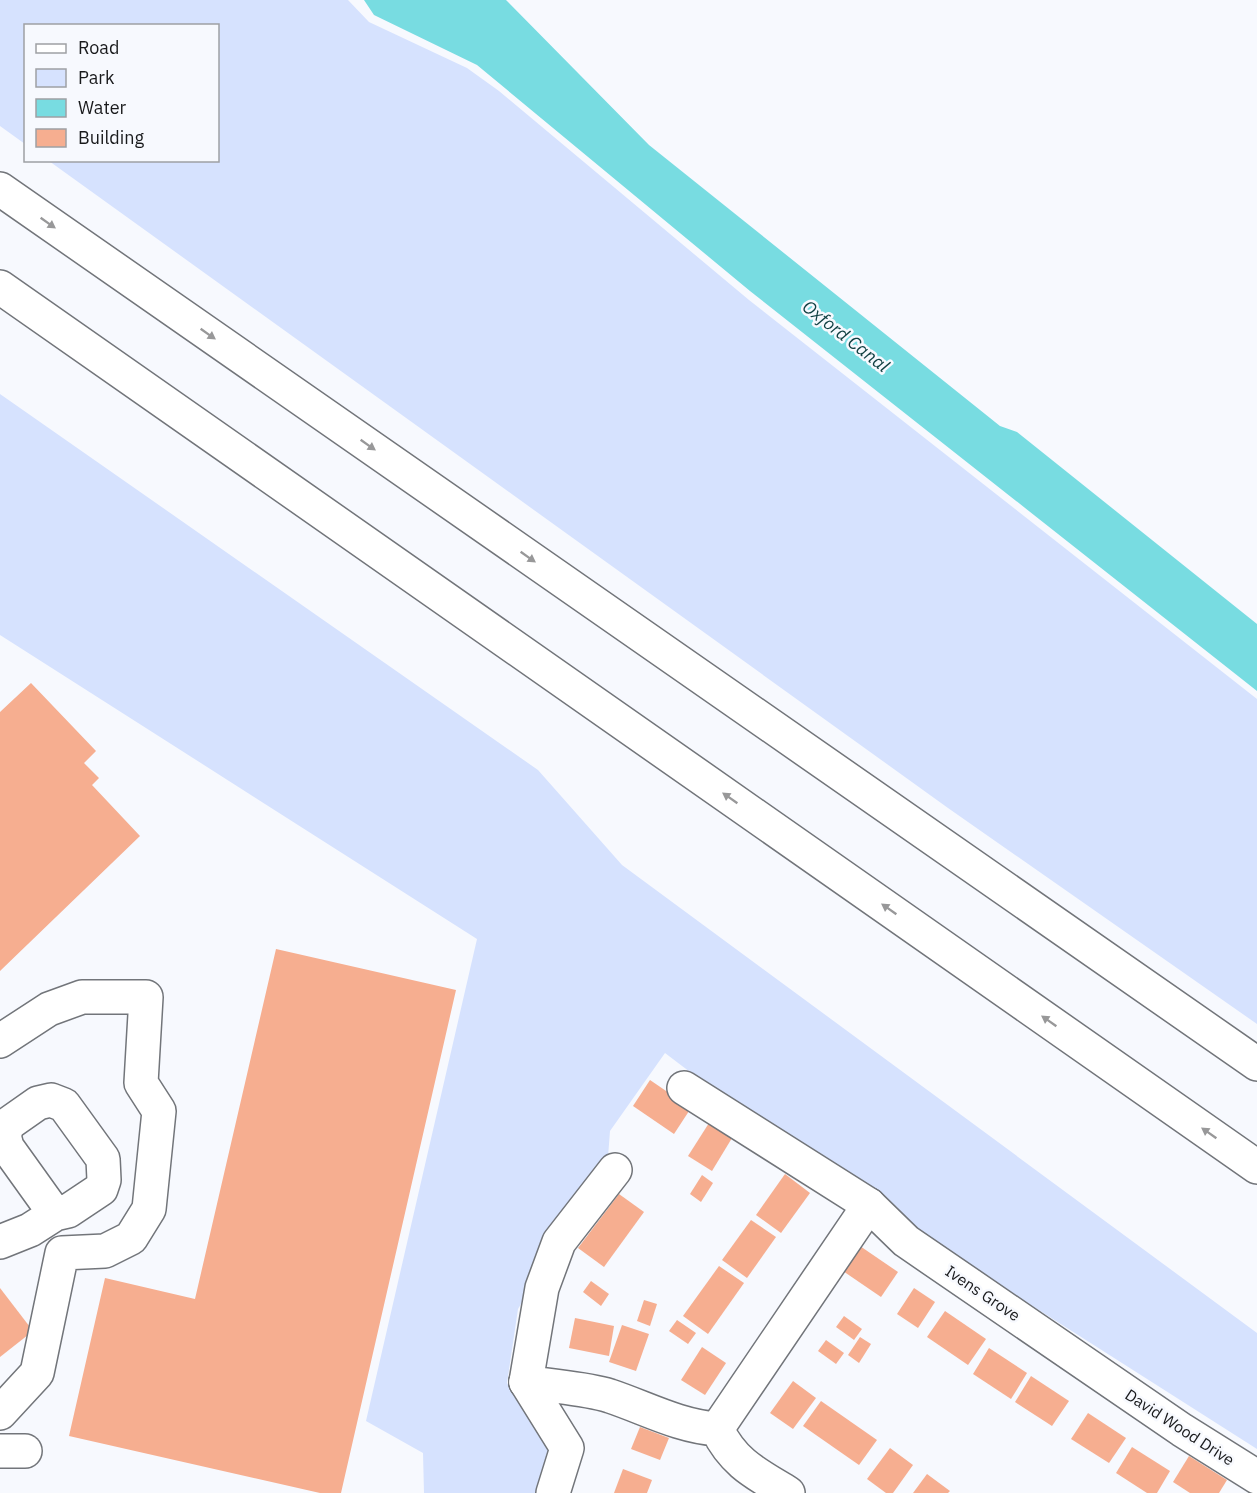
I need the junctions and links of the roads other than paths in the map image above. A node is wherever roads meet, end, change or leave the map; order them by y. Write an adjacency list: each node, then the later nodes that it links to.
1 (0, 189): 4 (main road, one-way to 4)
2 (0, 287): 6 (main road, one-way to 2)
3 (0, 1041): 11 (main road)
4 (1257, 1064)
5 (684, 1088): 8 (main road, Ivens Grove)
6 (1257, 1167)
7 (615, 1170): 13 (main road)
8 (869, 1205): 12 (main road, Ivens Grove); 15 (main road)
9 (55, 1214): 10 (main road)
10 (0, 1242): 11 (main road)
11 (62, 1253): 14 (main road)
12 (1103, 1376): 16 (main road, David Wood Drive)
13 (526, 1382): 15 (main road); 17 (main road)
14 (0, 1413)
15 (717, 1429): 18 (main road)
16 (1257, 1477)
17 (553, 1493)
18 (788, 1493)

